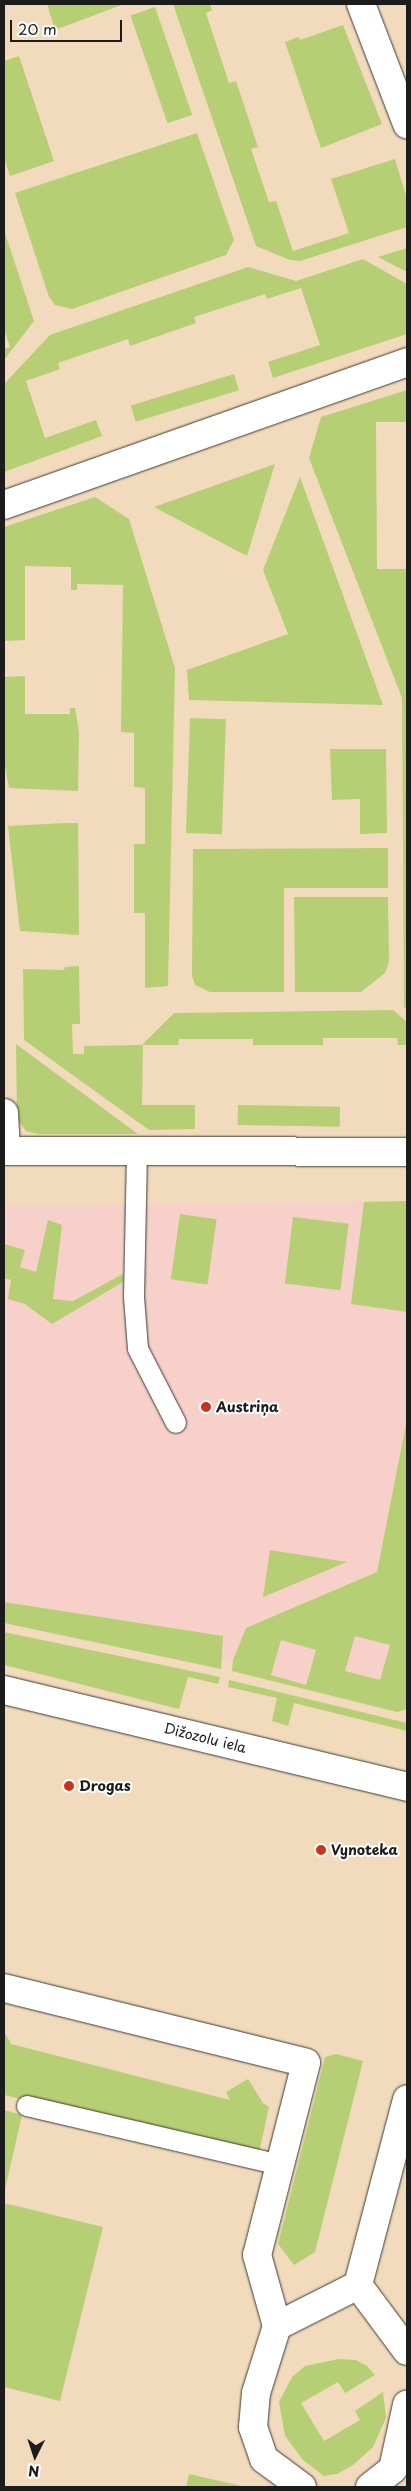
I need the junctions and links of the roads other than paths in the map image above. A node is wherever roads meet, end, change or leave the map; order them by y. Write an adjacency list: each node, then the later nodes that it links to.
1 (361, 4): 2 (street)
2 (407, 124)
3 (407, 362): 4 (street)
4 (4, 505)
5 (4, 1114): 6 (street)
6 (5, 1151): 8 (street)
7 (407, 1152): 8 (street)
8 (137, 1153): 9 (lane)
9 (176, 1423)
10 (4, 1690): 11 (street, Dižozolu iela)
11 (407, 1787)
12 (4, 1988): 15 (street)
13 (407, 2099): 16 (street)
14 (27, 2106): 15 (lane)
15 (280, 2166): 17 (street)
16 (358, 2286): 17 (street); 18 (street)
17 (277, 2326): 20 (street)
18 (407, 2350)
19 (407, 2405): 21 (street)
20 (302, 2487)
21 (370, 2487)

